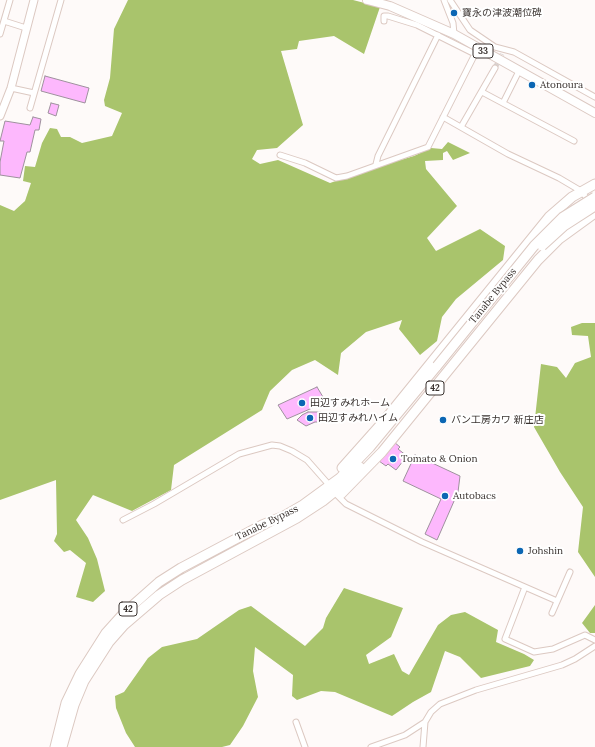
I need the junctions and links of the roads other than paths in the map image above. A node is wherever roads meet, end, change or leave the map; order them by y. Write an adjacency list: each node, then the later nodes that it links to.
1 (4, 0): 7 (street)
2 (34, 0): 10 (street)
3 (61, 0): 18 (street)
4 (367, 0): 12 (main road, 33)
5 (444, 0): 12 (street)
6 (450, 0): 19 (street)
7 (10, 1): 8 (street)
8 (4, 21): 10 (street); 11 (street)
9 (384, 21): 13 (street)
10 (26, 28): 16 (street)
11 (0, 34)
12 (454, 34): 15 (main road, 33)
13 (438, 35): 24 (street); 28 (street)
14 (495, 68): 17 (street)
15 (519, 71): 20 (street); 22 (main road, 33)
16 (11, 88): 18 (street); 23 (street)
17 (482, 92): 20 (street); 25 (street)
18 (34, 93): 21 (street)
19 (595, 97)
20 (503, 103): 26 (street)
21 (30, 108)
22 (595, 113)
23 (0, 116)
24 (443, 117): 25 (street); 28 (street)
25 (461, 127): 30 (street)
26 (574, 142)
27 (280, 155): 28 (street)
28 (376, 164)
29 (595, 184): 30 (highway, 42)
30 (581, 191): 33 (street); 36 (highway, 42)
31 (595, 197): 35 (highway, Tanabe Bypass / 42, bridge)
32 (595, 206): 35 (highway, Tanabe Bypass / 42, bridge)
33 (595, 210)
34 (595, 213): 36 (highway, 42)
35 (439, 367): 36 (highway, Tanabe Bypass / 42)
36 (332, 489): 37 (street); 39 (street); 46 (highway, Tanabe Bypass / 42); 47 (highway, Tanabe Bypass / 42)
37 (123, 520)
38 (570, 572): 40 (street)
39 (525, 587): 40 (street); 42 (street)
40 (557, 601): 41 (street)
41 (552, 613)
42 (595, 640)
43 (595, 646): 45 (street)
44 (296, 722): 48 (street)
45 (425, 722): 49 (street); 50 (street)
46 (55, 747)
47 (62, 747)
48 (304, 747)
49 (371, 747)
50 (423, 747)

